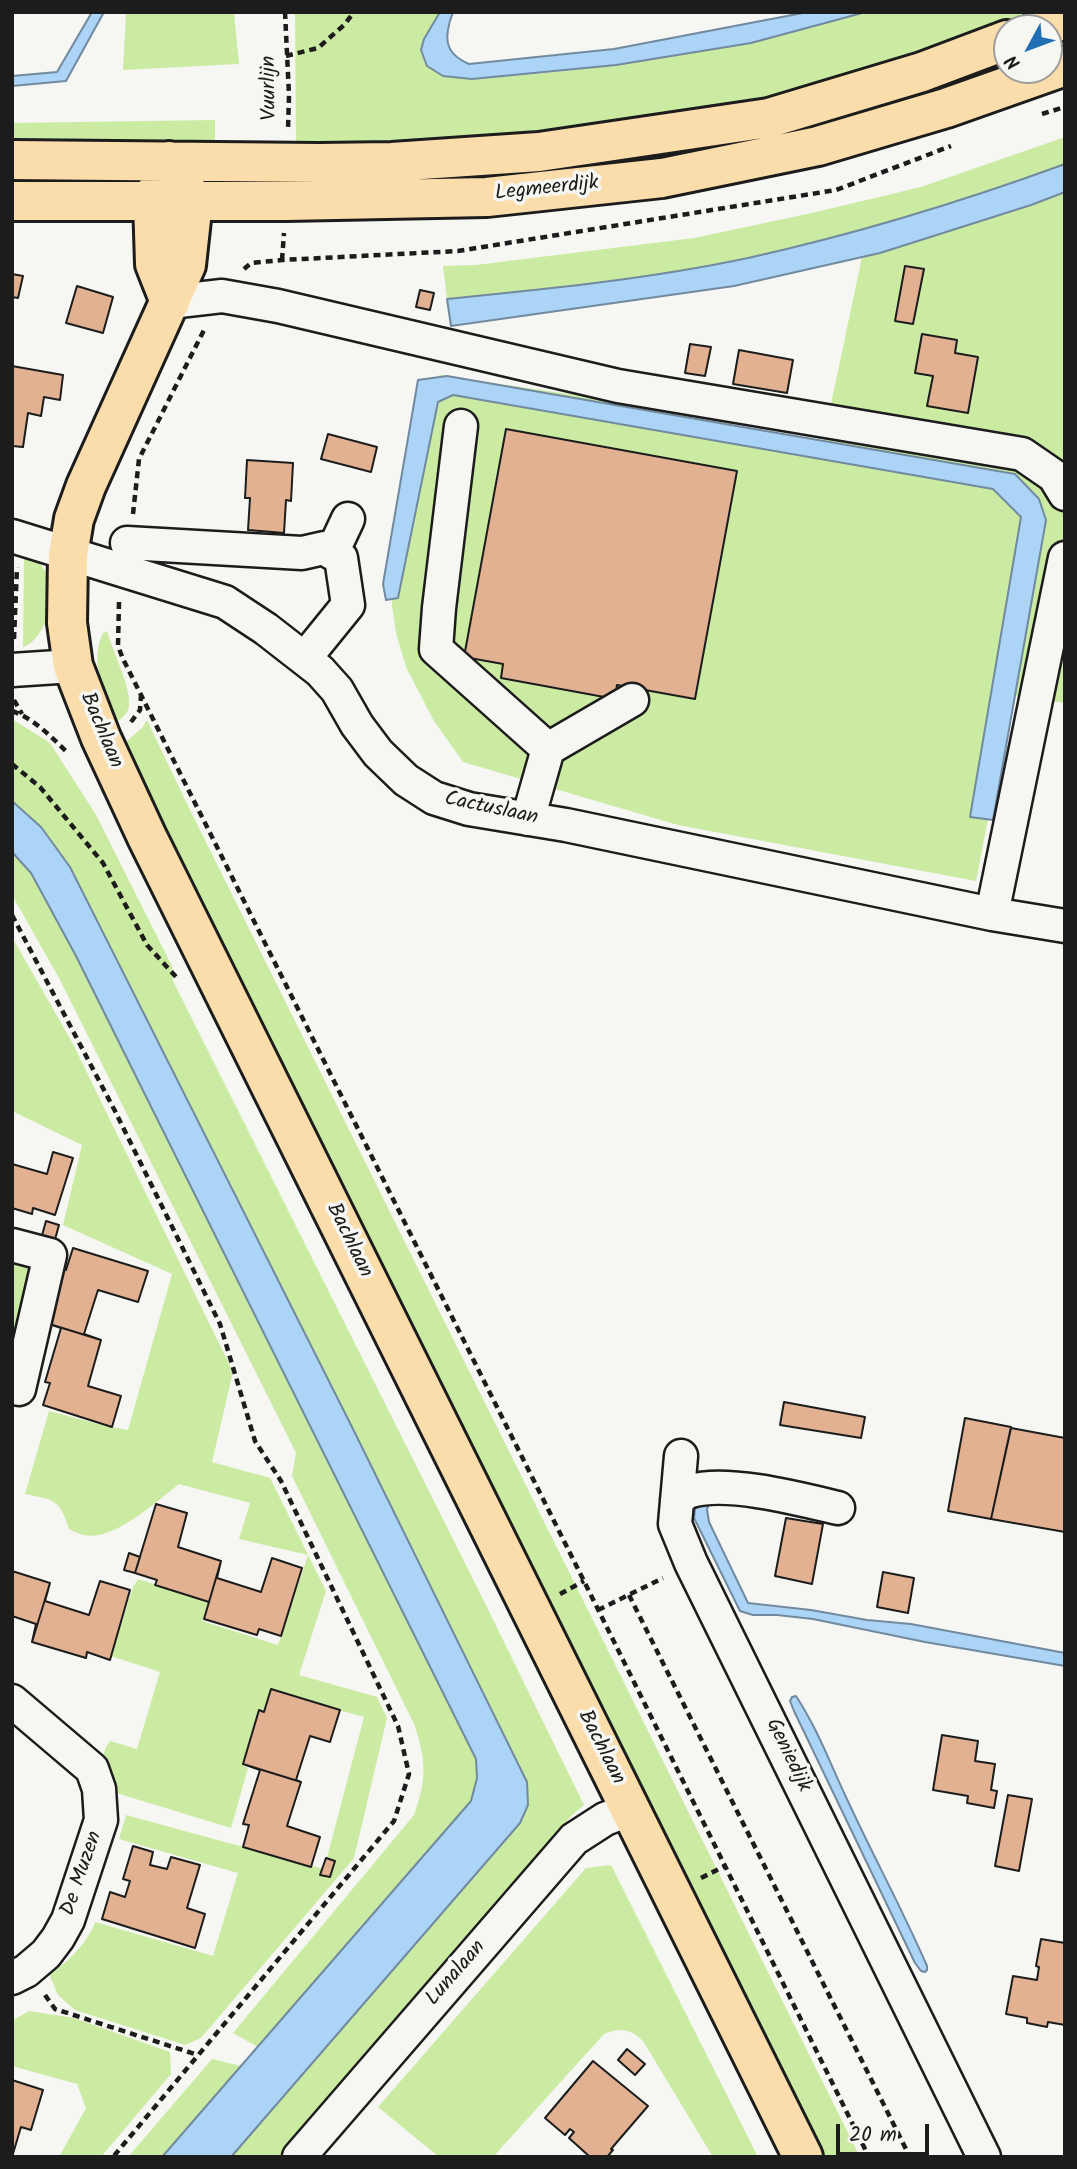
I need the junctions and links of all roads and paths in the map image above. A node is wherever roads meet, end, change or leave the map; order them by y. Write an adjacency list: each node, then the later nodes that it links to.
1 (285, 12): 4 (path, Vuurlijn)
2 (354, 12): 4 (path)
3 (993, 45): 8 (main road, Legmeerdijk)
4 (286, 56): 8 (path, Vuurlijn)
5 (1065, 66): 11 (main road, Legmeerdijk)
6 (12, 160): 7 (main road, Legmeerdijk)
7 (169, 161): 8 (main road, Legmeerdijk); 9 (main road); 11 (main road)
8 (287, 163)
9 (153, 200): 10 (main road, Legmeerdijk); 11 (main road, Legmeerdijk); 14 (main road)
10 (12, 201)
11 (193, 201): 14 (main road, Bachlaan)
12 (282, 260): 13 (path)
13 (222, 296): 14 (street); 16 (street); 21 (path)
14 (170, 302): 20 (main road, Bachlaan)
15 (461, 426): 28 (street)
16 (1065, 494)
17 (348, 519): 19 (street)
18 (12, 536): 20 (street)
19 (332, 553): 21 (street); 23 (street)
20 (68, 555): 21 (street, Cactuslaan); 24 (main road, Bachlaan)
21 (125, 556): 23 (street, Cactuslaan); 43 (path)
22 (1065, 558): 32 (street)
23 (305, 658): 31 (street, Cactuslaan)
24 (73, 666): 25 (street); 45 (main road, Bachlaan)
25 (12, 670)
26 (632, 700): 28 (street)
27 (12, 711): 29 (path)
28 (548, 749): 31 (street)
29 (68, 753)
30 (12, 764): 35 (path)
31 (528, 819): 32 (street, Cactuslaan)
32 (992, 914): 34 (street, Cactuslaan)
33 (12, 915): 47 (path)
34 (1065, 926)
35 (182, 984)
36 (12, 1245): 37 (street)
37 (12, 1387)
38 (681, 1455): 39 (street, Geniedijk)
39 (677, 1500): 40 (street); 41 (street, Geniedijk)
40 (838, 1507)
41 (691, 1563): 42 (path); 53 (street, Geniedijk)
42 (629, 1595): 43 (path); 52 (path)
43 (598, 1610): 51 (path)
44 (12, 1701): 46 (street, De Muzen)
45 (631, 1809): 49 (street, Lunalaan); 50 (main road, Bachlaan)
46 (19, 1974): 47 (path)
47 (198, 2054): 48 (path)
48 (113, 2157)
49 (299, 2157)
50 (803, 2157)
51 (869, 2157)
52 (910, 2157)
53 (984, 2157)

